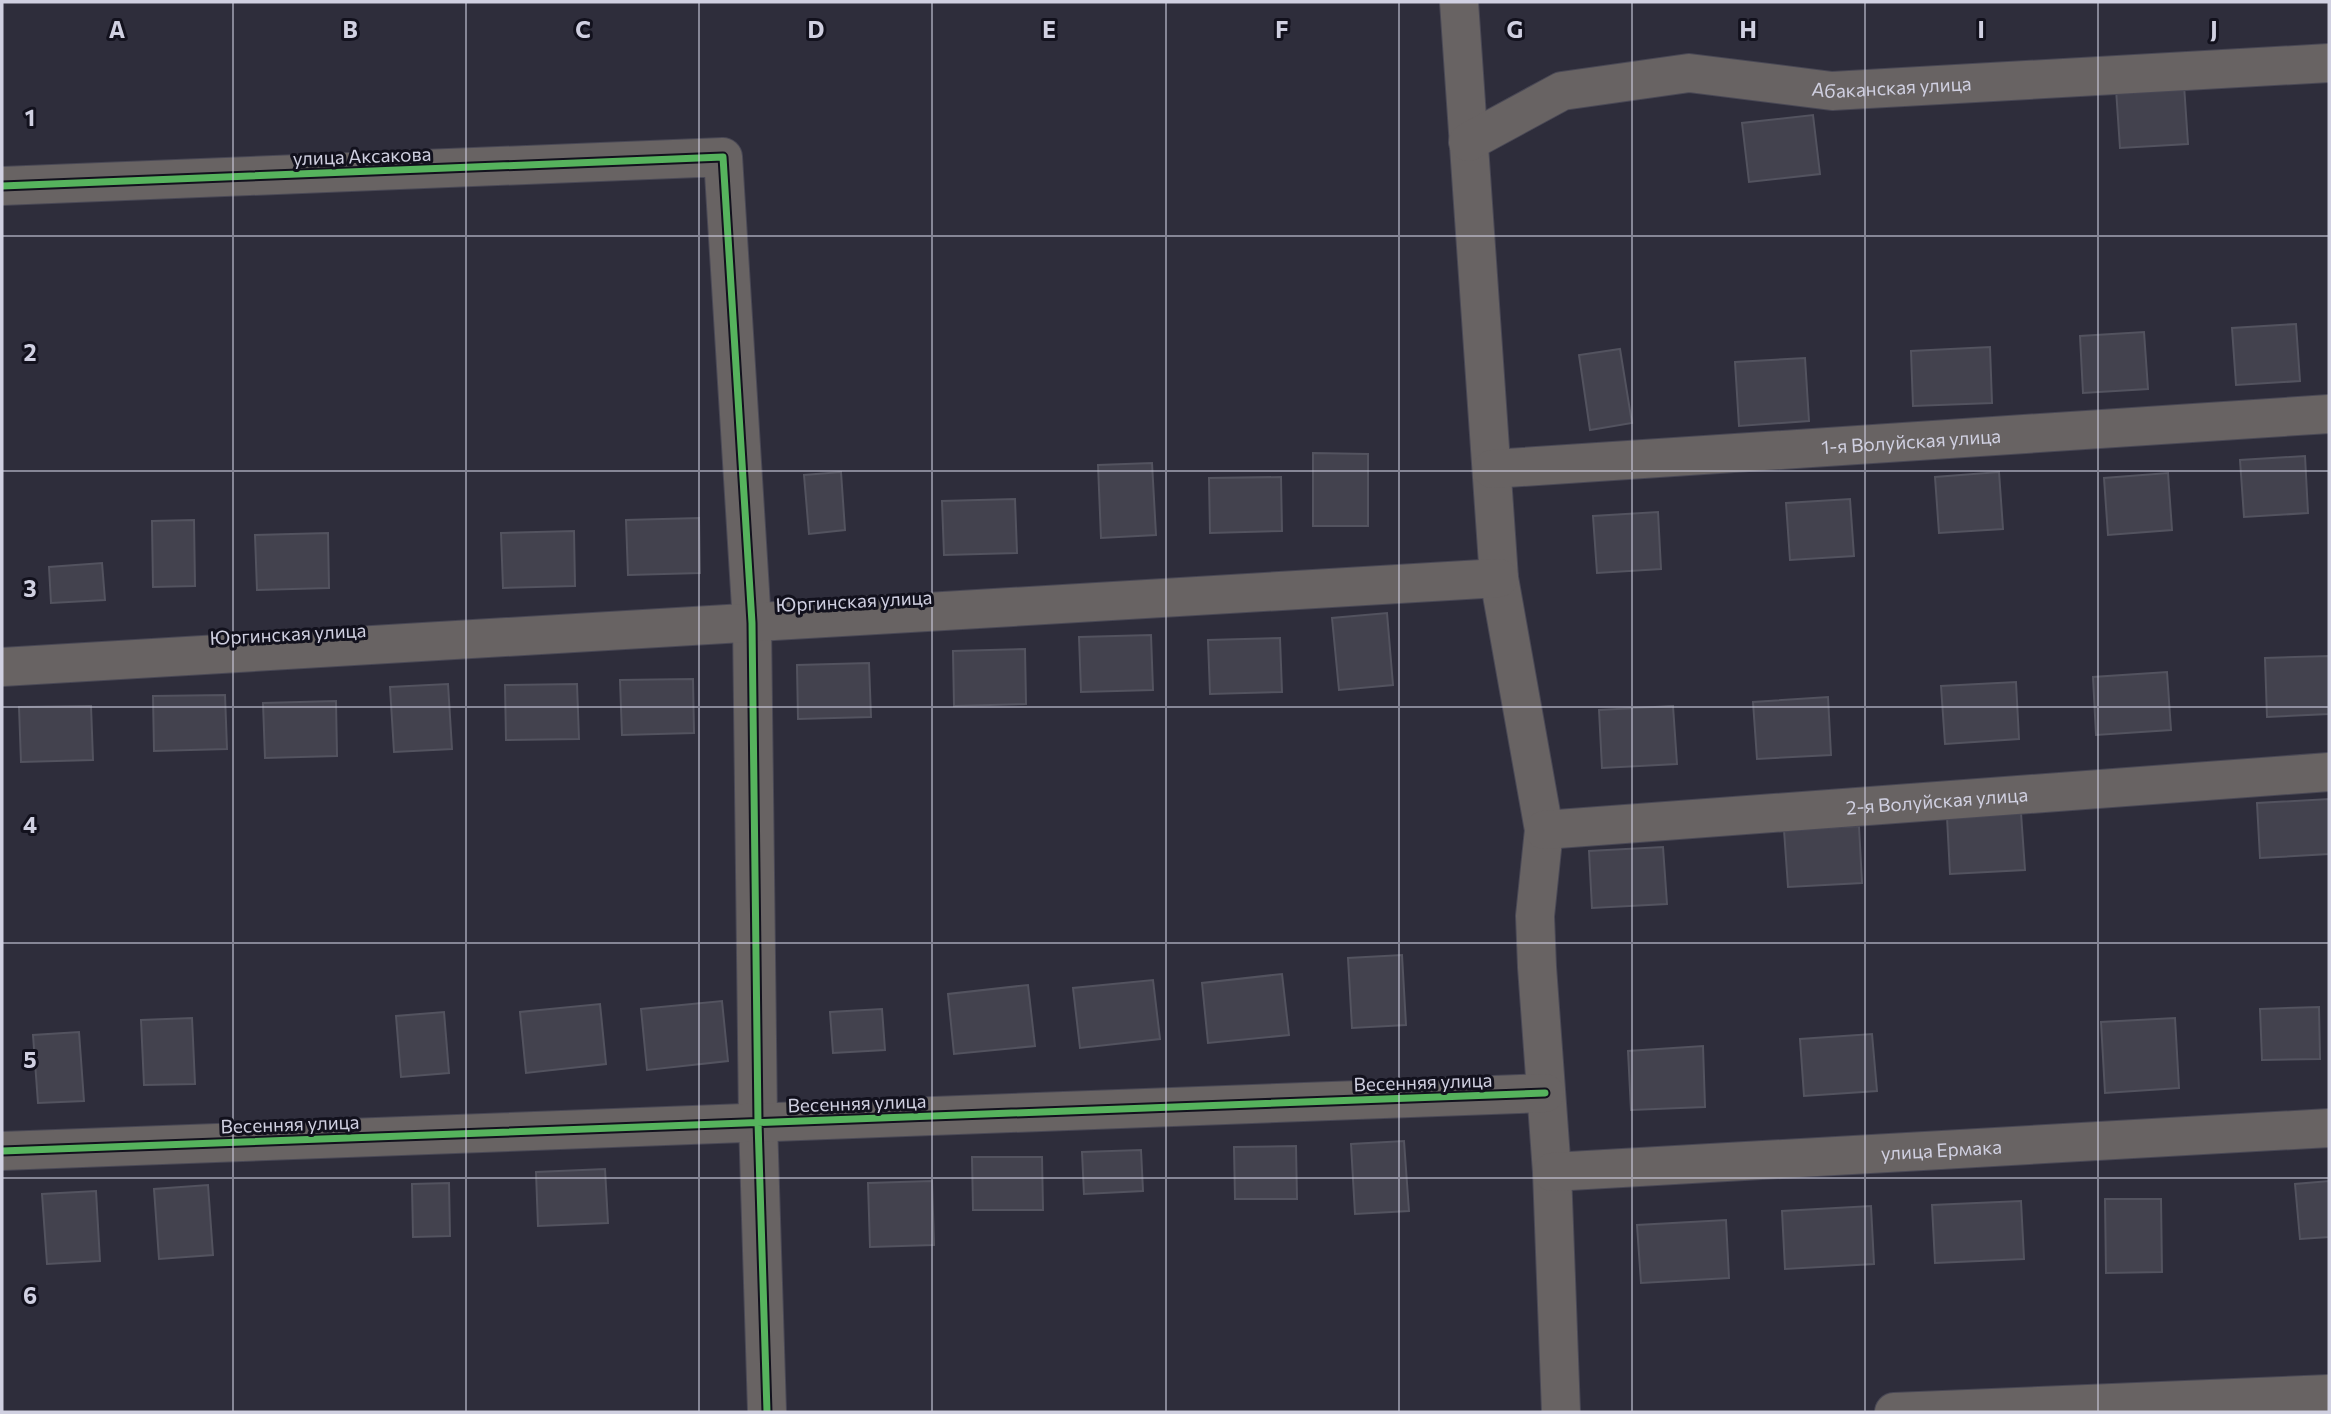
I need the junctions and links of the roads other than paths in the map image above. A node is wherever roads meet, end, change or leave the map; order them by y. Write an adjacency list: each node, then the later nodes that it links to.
1 (1459, 2): 3 (street)
2 (2329, 63): 3 (street, Абаканская улица)
3 (1468, 142): 6 (street)
4 (2, 186): 8 (street, улица Аксакова)
5 (2329, 414): 6 (street, 1-я Волуйская улица)
6 (1492, 469): 7 (street)
7 (1499, 578): 8 (street, Юргинская улица); 11 (street)
8 (752, 623): 9 (street, Юргинская улица); 13 (street)
9 (2, 667)
10 (2329, 772): 11 (street, 2-я Волуйская улица)
11 (1544, 830): 12 (street)
12 (1545, 1093): 13 (street, Весенняя улица); 16 (street)
13 (758, 1122): 15 (street, Весенняя улица); 18 (street)
14 (2329, 1128): 16 (street, улица Ермака)
15 (2, 1151)
16 (1552, 1172): 19 (street)
17 (2329, 1394): 20 (street)
18 (767, 1412)
19 (1561, 1412)
20 (1894, 1412)

